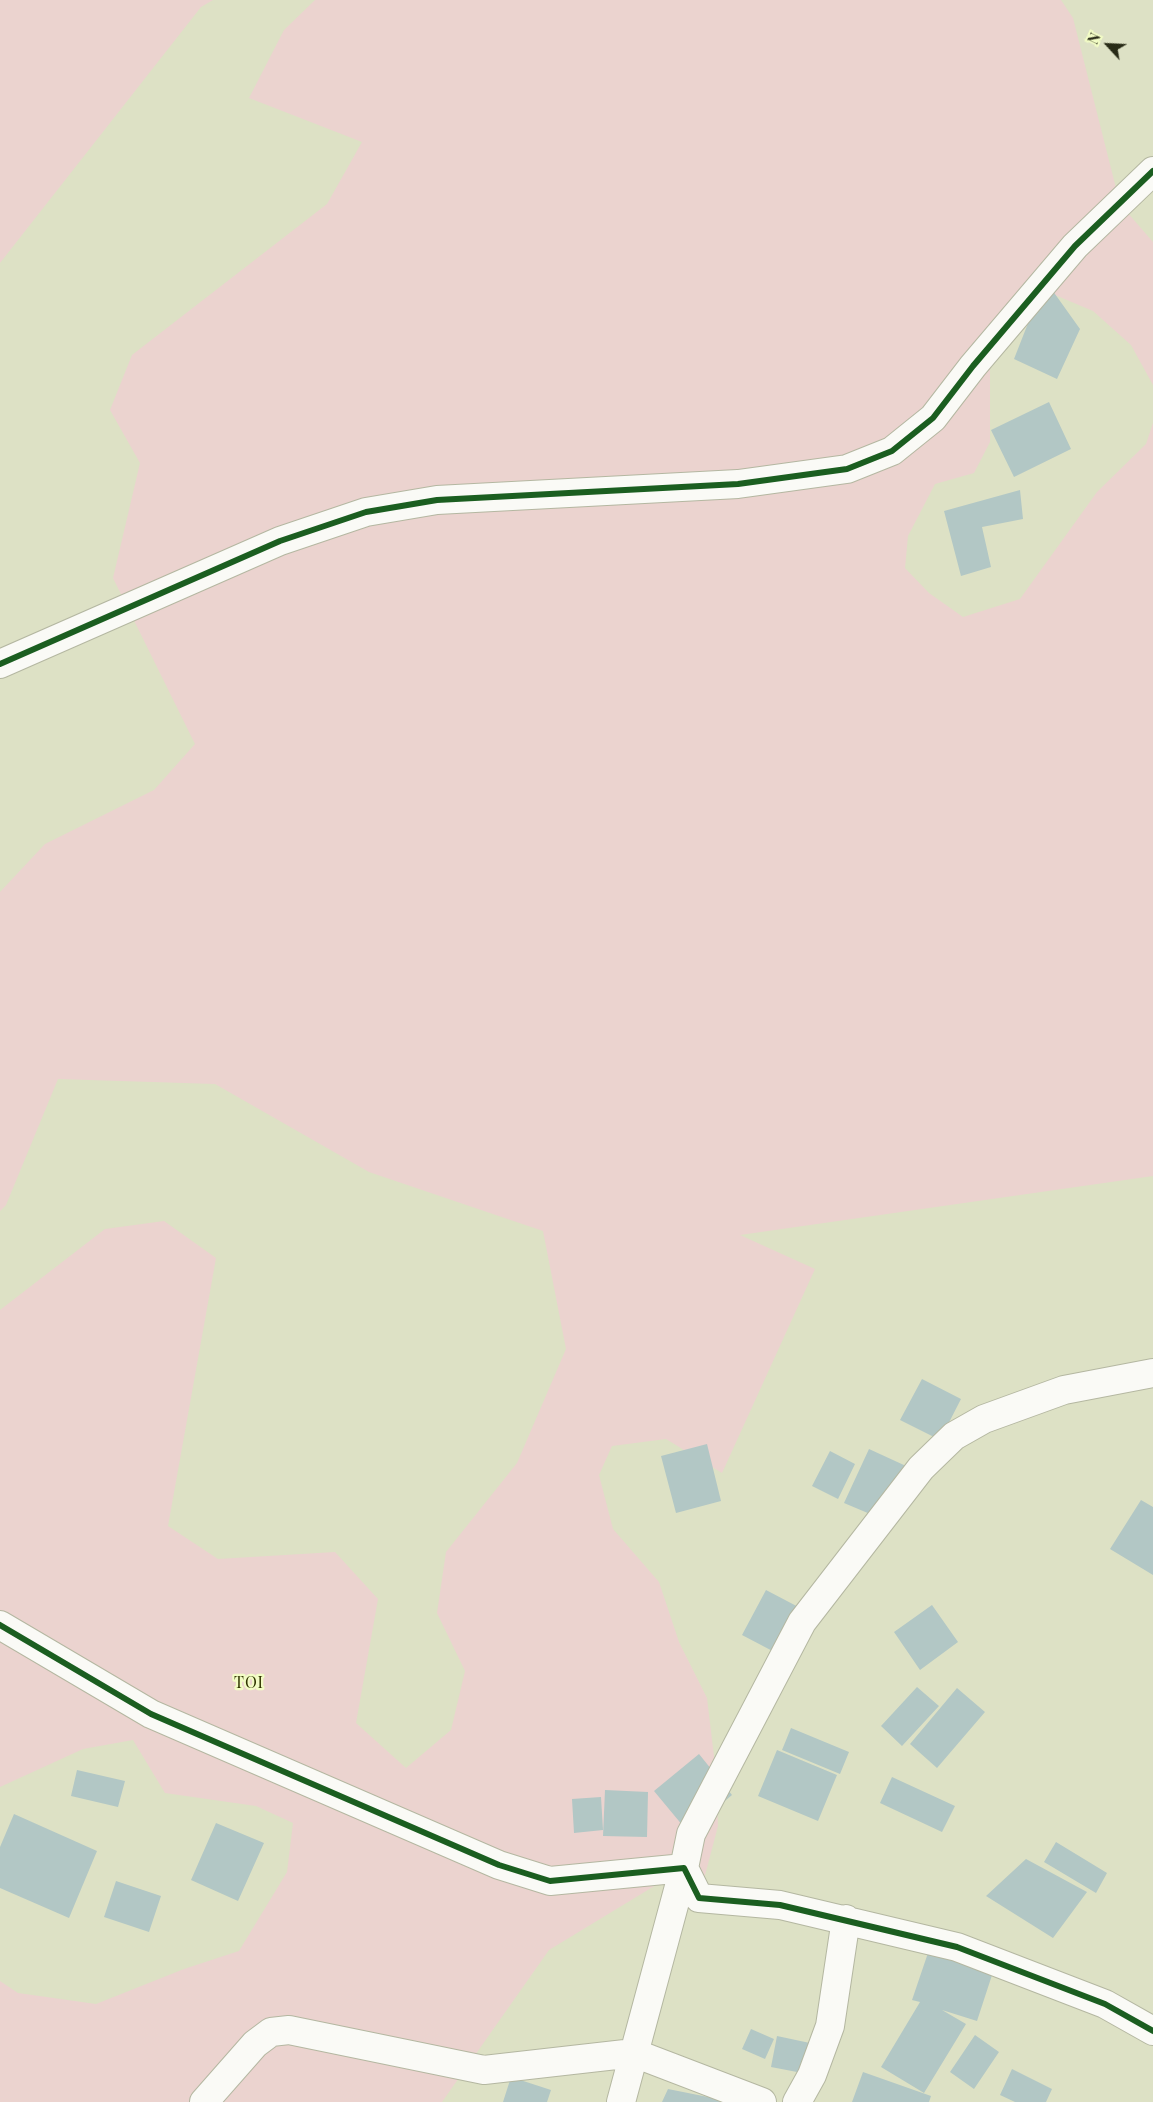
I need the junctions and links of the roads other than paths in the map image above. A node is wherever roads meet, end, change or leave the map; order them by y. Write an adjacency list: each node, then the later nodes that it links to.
1 (1153, 171): 2 (street)
2 (0, 664)
3 (1153, 1374): 5 (street)
4 (0, 1625): 5 (street)
5 (684, 1868): 6 (street); 8 (street)
6 (846, 1919): 7 (street); 12 (street)
7 (1153, 2031)
8 (634, 2053): 9 (street); 10 (street); 11 (street)
9 (204, 2102)
10 (620, 2102)
11 (762, 2102)
12 (797, 2102)

